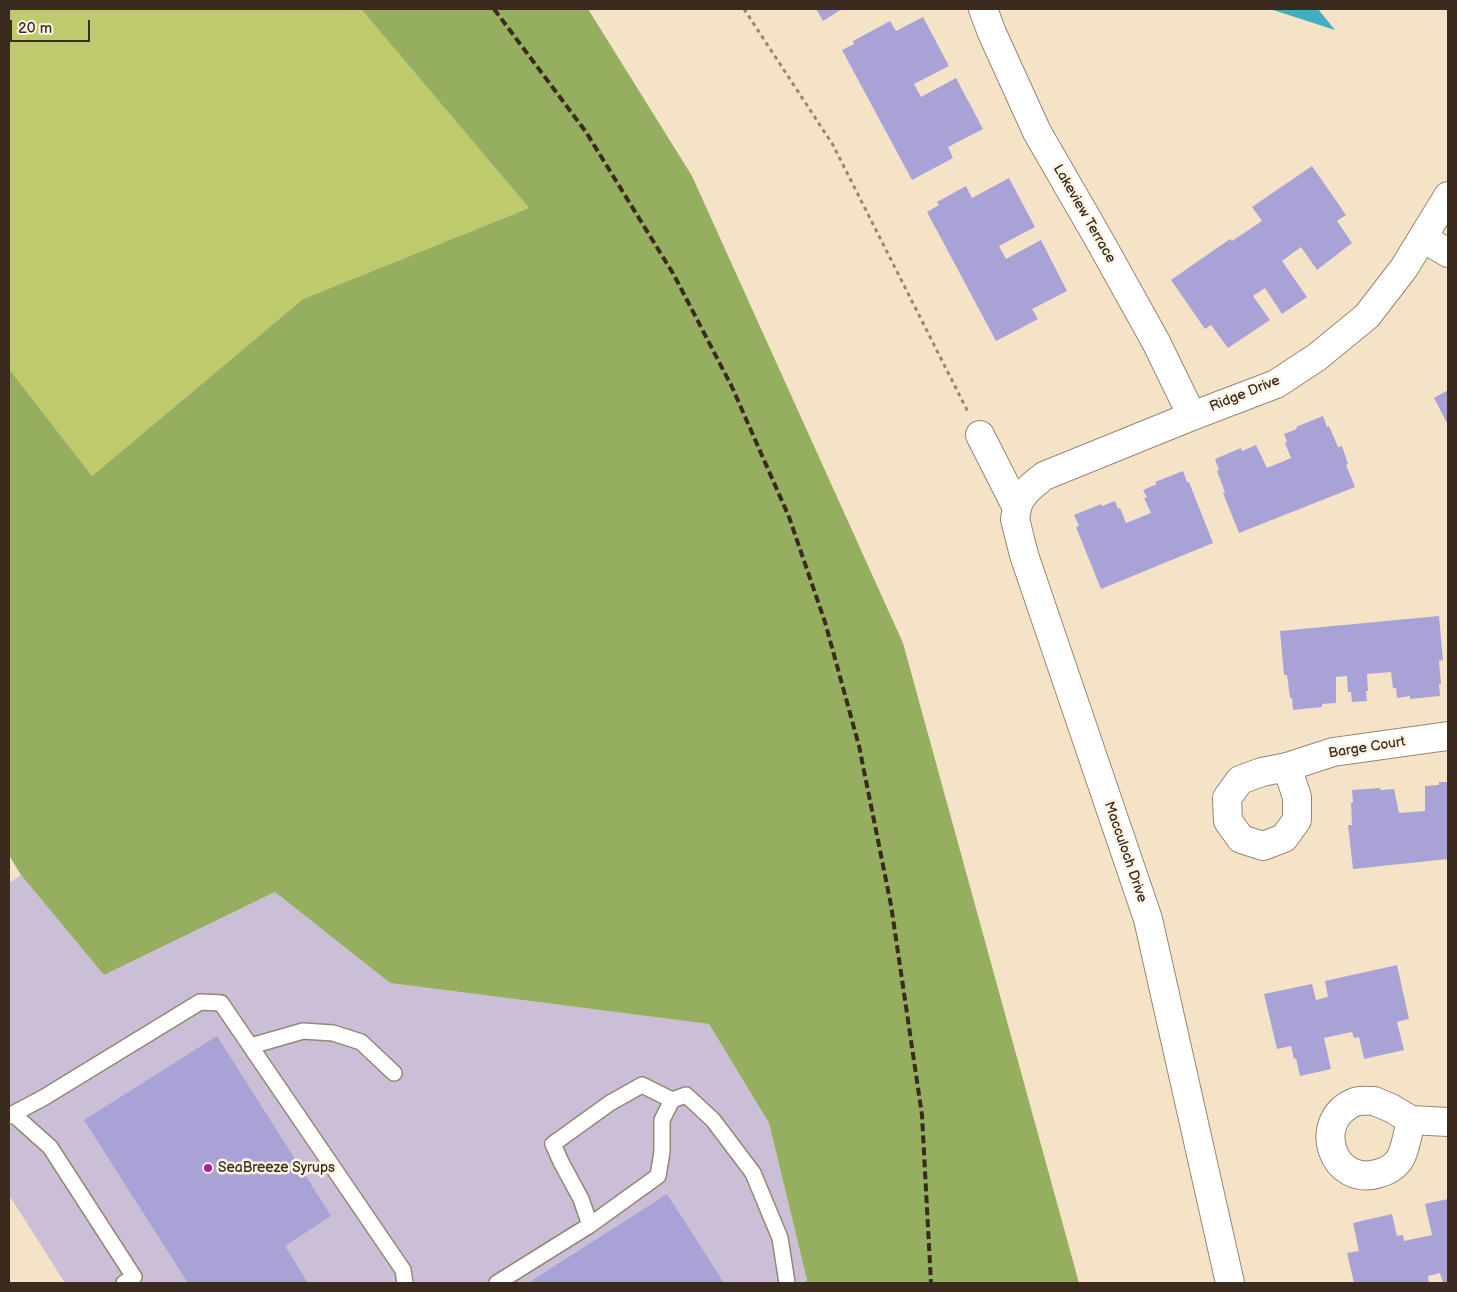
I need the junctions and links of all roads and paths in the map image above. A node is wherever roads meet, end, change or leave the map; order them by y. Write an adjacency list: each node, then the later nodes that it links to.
1 (744, 9): 7 (path)
2 (983, 9): 6 (street, Lakeview Terrace)
3 (1448, 196): 4 (street, Ridge Drive)
4 (1422, 238): 5 (street); 6 (street, Ridge Drive)
5 (1448, 254)
6 (1192, 416): 8 (street, Ridge Drive)
7 (980, 434): 8 (street, Macculoch Drive)
8 (1017, 508): 22 (street, Macculoch Drive)
9 (1448, 736): 10 (street, Barge Court)
10 (1287, 767)
11 (251, 1046): 12 (lane); 14 (lane); 20 (lane)
12 (394, 1073)
13 (672, 1100): 17 (lane); 17 (lane); 18 (lane)
14 (11, 1115): 19 (lane)
15 (1411, 1120): 16 (street)
16 (1448, 1122)
17 (590, 1225): 21 (lane)
18 (787, 1282)
19 (124, 1283)
20 (405, 1283)
21 (496, 1283)
22 (1230, 1283)

